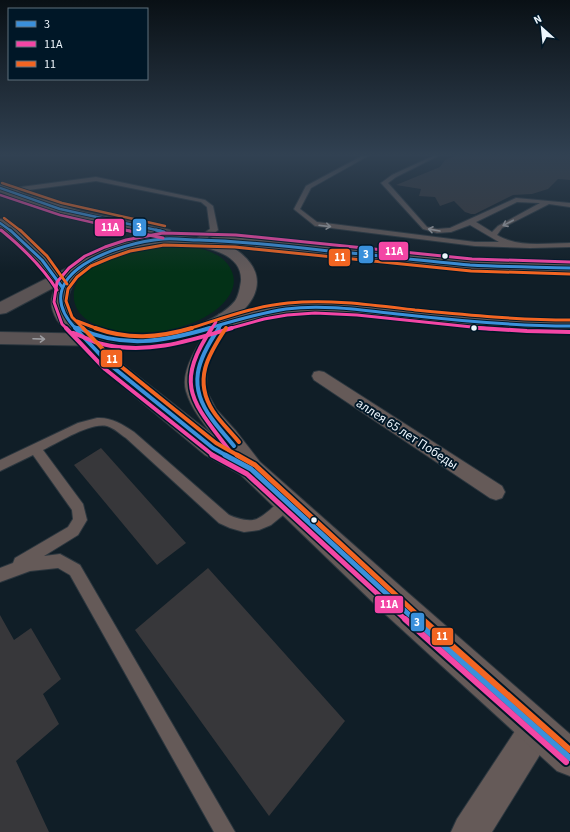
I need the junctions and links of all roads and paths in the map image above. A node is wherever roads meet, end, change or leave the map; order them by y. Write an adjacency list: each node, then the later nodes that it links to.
1 (17, 195): 10 (main road)
2 (173, 195): 11 (lane)
3 (304, 195): 12 (lane, one-way to 12)
4 (395, 195): 7 (lane, one-way to 4)
5 (548, 202): 6 (lane); 7 (lane); 9 (lane, one-way to 9)
6 (570, 205)
7 (471, 222): 9 (lane)
8 (0, 223): 15 (main road)
9 (493, 236): 12 (lane)
10 (181, 239): 11 (main road); 15 (main road)
11 (198, 241): 14 (main road); 17 (main road)
12 (514, 245): 13 (lane)
13 (570, 245)
14 (570, 268)
15 (60, 283): 16 (main road); 19 (main road)
16 (0, 309)
17 (218, 324): 18 (main road); 19 (main road); 24 (street)
18 (570, 326)
19 (89, 336): 20 (main road, one-way to 19); 24 (street)
20 (0, 338)
21 (322, 373): 25 (street, аллея 65 лет Победы)
22 (35, 449): 23 (lane); 26 (lane); 27 (lane)
23 (0, 466)
24 (251, 469): 26 (street)
25 (499, 488)
26 (288, 503): 28 (street)
27 (2, 574): 30 (lane)
28 (537, 728): 29 (street); 31 (street)
29 (570, 758)
30 (225, 832)
31 (470, 832)

